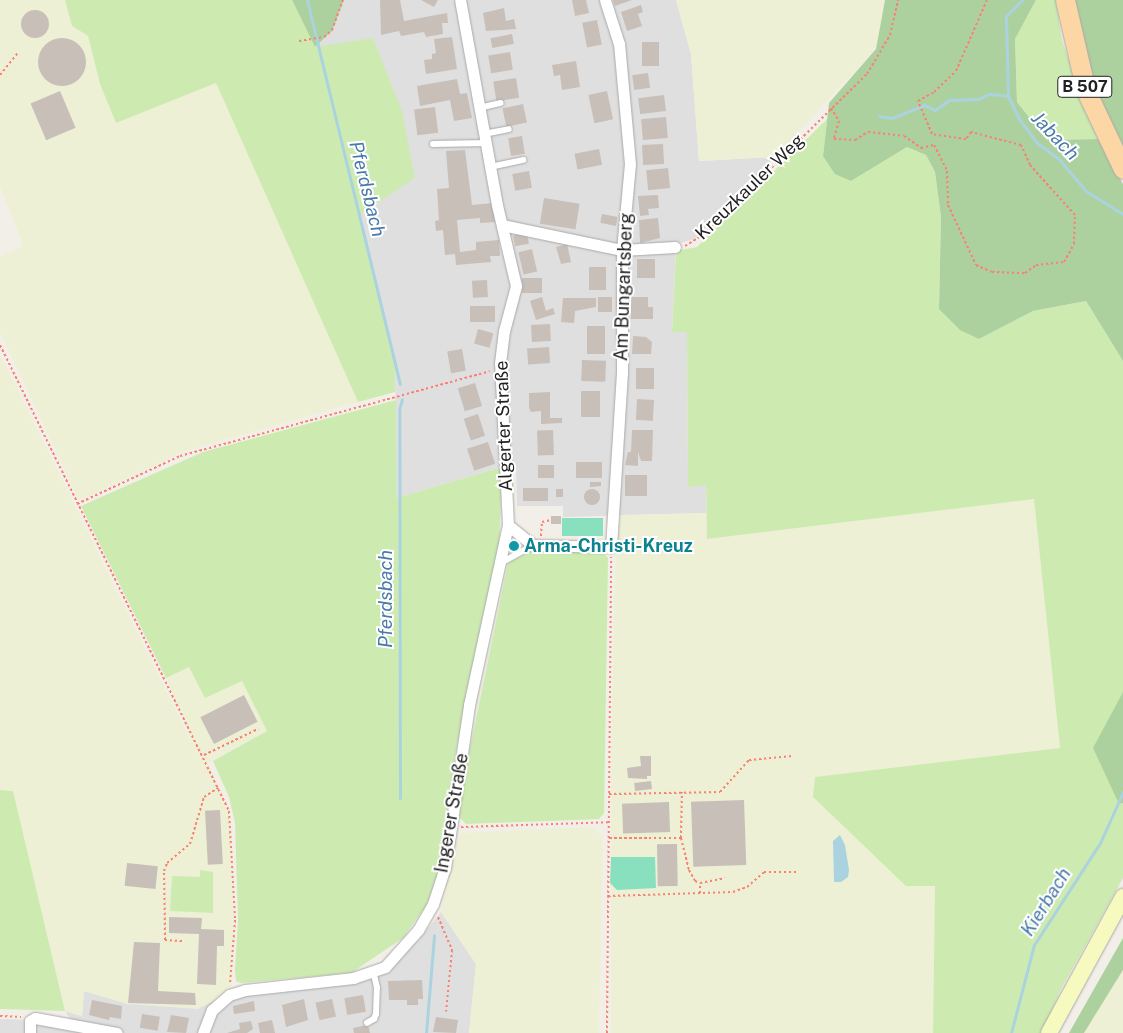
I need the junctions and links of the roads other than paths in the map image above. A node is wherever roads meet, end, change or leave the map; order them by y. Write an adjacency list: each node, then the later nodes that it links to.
1 (460, 0): 5 (street, Algerter Straße)
2 (605, 0): 14 (street, Am Bungartsberg)
3 (1065, 0): 11 (main road, B 507)
4 (500, 103): 5 (lane)
5 (479, 108): 7 (street, Algerter Straße)
6 (509, 129): 7 (lane)
7 (485, 138): 8 (lane); 10 (street, Algerter Straße)
8 (434, 144)
9 (523, 160): 10 (lane)
10 (490, 167): 12 (street, Algerter Straße)
11 (1123, 168)
12 (502, 225): 14 (street, Kreuzkauler Weg); 15 (street, Algerter Straße)
13 (675, 248): 14 (street, Kreuzkauler Weg)
14 (622, 250): 16 (street, Am Bungartsberg)
15 (508, 525): 16 (street); 17 (street, Algerter Straße)
16 (533, 545): 17 (lane)
17 (501, 562): 18 (street, Algerter Straße)
18 (470, 705): 20 (street, Ingerer Straße)
19 (1123, 897): 25 (street)
20 (373, 971): 21 (lane); 24 (street, Ingerer Straße)
21 (366, 1023)
22 (30, 1033): 23 (street)
23 (117, 1033)
24 (203, 1033)
25 (1049, 1033)

